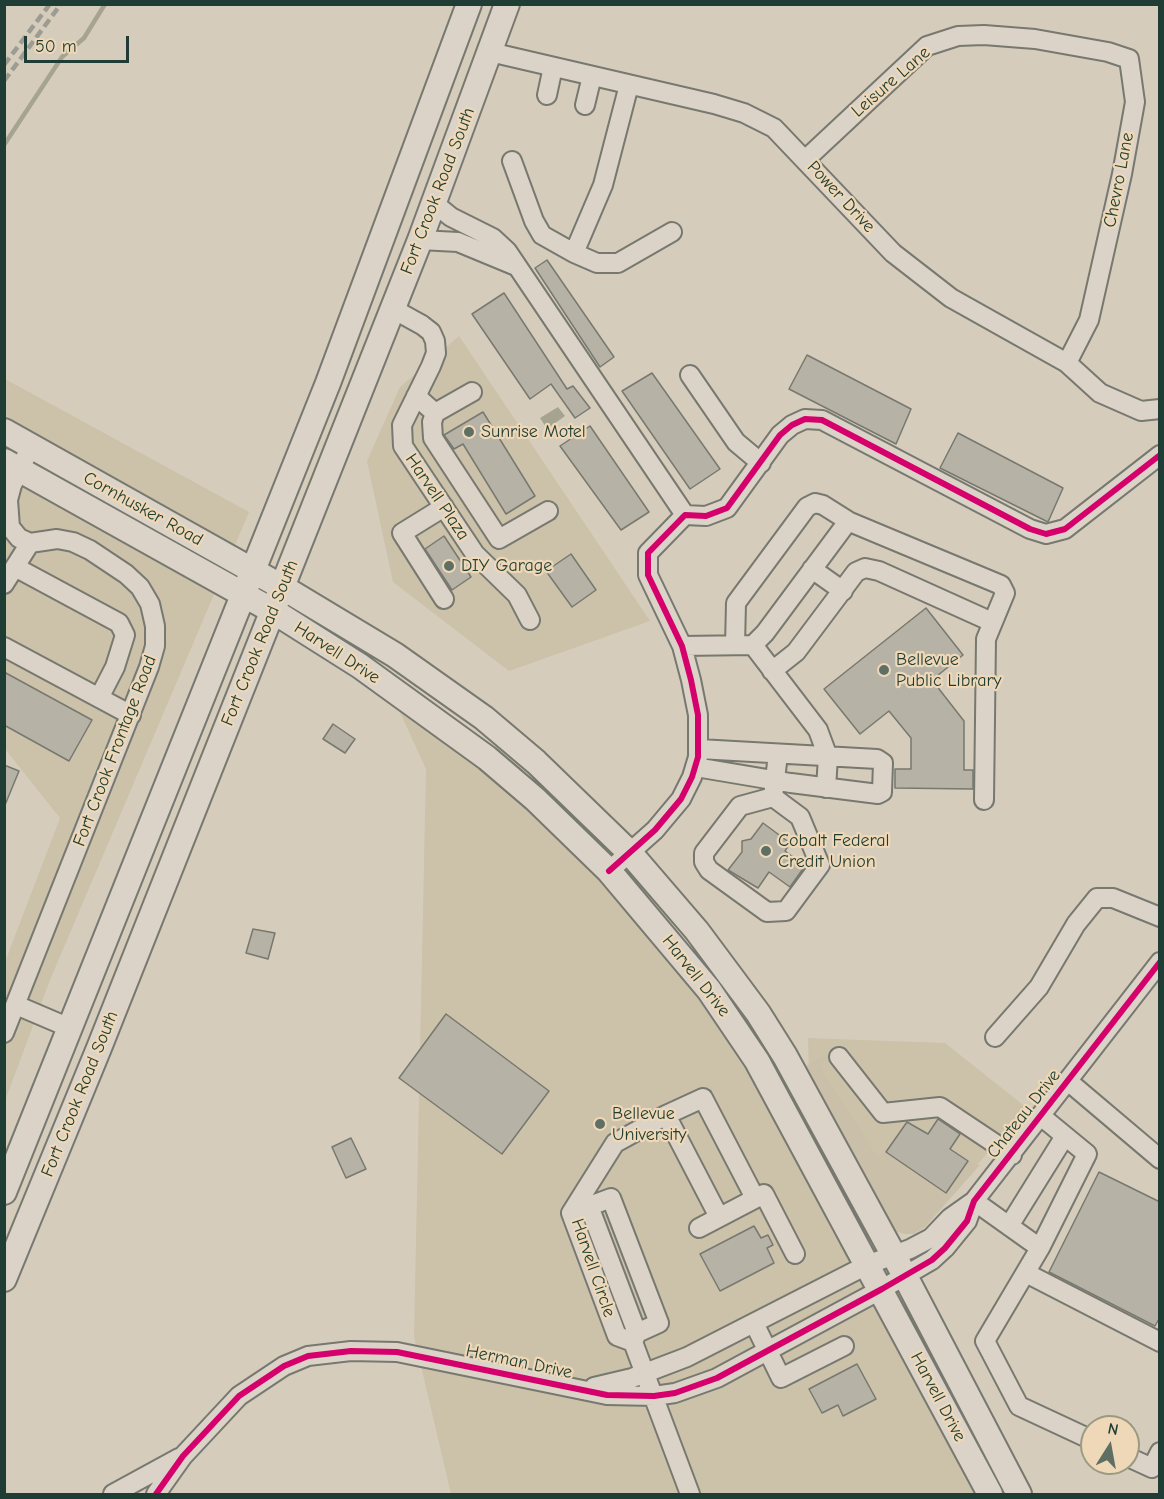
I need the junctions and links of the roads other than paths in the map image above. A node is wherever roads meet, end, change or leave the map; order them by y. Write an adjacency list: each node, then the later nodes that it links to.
1 (469, 4): 37 (main road, Fort Crook Road South)
2 (507, 4): 4 (main road, Fort Crook Road South)
3 (1062, 44): 10 (street, Leisure Lane); 18 (street, Chevro Lane)
4 (490, 52): 5 (street, Power Drive); 12 (main road, Fort Crook Road South)
5 (554, 67): 6 (street, Power Drive); 8 (street)
6 (591, 76): 7 (street, Power Drive); 9 (street)
7 (629, 85): 10 (street, Power Drive); 15 (street)
8 (547, 95)
9 (585, 105)
10 (806, 160): 18 (street, Power Drive)
11 (513, 161): 15 (street)
12 (435, 204): 14 (main road, Fort Crook Road South); 16 (street)
13 (672, 232): 15 (street)
14 (420, 240): 16 (street); 17 (main road, Fort Crook Road South)
15 (574, 253)
16 (516, 266): 31 (street)
17 (393, 309): 21 (street, Harvell Plaza); 39 (main road, Fort Crook Road South)
18 (1067, 363): 22 (street, Power Drive)
19 (690, 375): 27 (street)
20 (472, 392): 23 (street)
21 (416, 396): 23 (street); 29 (street, Harvell Plaza)
22 (1160, 409)
23 (435, 413): 30 (street)
24 (4, 431): 25 (main road, Cornhusker Road)
25 (31, 446): 28 (street); 37 (main road, Cornhusker Road)
26 (1160, 455): 27 (street)
27 (760, 463): 31 (street)
28 (11, 465): 33 (street); 41 (main road, Cornhusker Road)
29 (444, 507): 42 (street); 44 (street, Harvell Plaza)
30 (548, 511)
31 (685, 515): 47 (street)
32 (850, 522): 36 (street); 45 (street); 46 (street)
33 (7, 532): 34 (street)
34 (30, 543): 35 (street); 51 (street, Fort Crook Frontage Road)
35 (15, 567): 38 (street); 50 (street)
36 (812, 569): 40 (street); 46 (street)
37 (253, 570): 39 (main road, Cornhusker Road); 41 (main road, Fort Crook Road South)
38 (4, 584)
39 (282, 587): 43 (main road, Fort Crook Road South); 58 (main road, Harvell Drive)
40 (843, 591): 45 (street); 49 (street)
41 (243, 594): 43 (main road, Harvell Drive); 63 (main road, Fort Crook Road South)
42 (444, 599)
43 (273, 611): 59 (main road, Harvell Drive); 86 (main road, Fort Crook Road South)
44 (530, 620)
45 (992, 622): 57 (street)
46 (744, 645): 47 (street); 49 (street)
47 (682, 646): 54 (street)
48 (4, 647): 50 (street)
49 (772, 671): 53 (street)
50 (99, 698): 51 (street)
51 (131, 715): 62 (street, Fort Crook Frontage Road)
52 (778, 754): 53 (street); 54 (street); 56 (street)
53 (828, 756): 55 (street); 55 (street)
54 (697, 758): 56 (street); 58 (street)
55 (826, 788): 56 (street)
56 (775, 789): 56 (street)
57 (984, 800)
58 (630, 853): 59 (street); 81 (main road, Harvell Drive)
59 (609, 871): 83 (main road, Harvell Drive)
60 (1160, 916): 65 (street)
61 (1160, 962): 67 (street, Chateau Drive)
62 (16, 1005): 63 (street); 64 (street, Fort Crook Frontage Road)
63 (70, 1028): 73 (main road, Fort Crook Road South)
64 (4, 1033)
65 (995, 1037)
66 (839, 1058): 71 (street)
67 (1069, 1083): 69 (street, Chateau Drive); 72 (street)
68 (666, 1115): 74 (street); 76 (street); 77 (street)
69 (1041, 1117): 70 (street); 71 (street, Chateau Drive)
70 (1065, 1136): 78 (street); 80 (street)
71 (1012, 1155): 75 (street, Chateau Drive)
72 (1160, 1159)
73 (4, 1192)
74 (755, 1198): 77 (street); 82 (street)
75 (974, 1201): 78 (street); 81 (street, Chateau Drive); 85 (street, Chateau Drive)
76 (580, 1210): 89 (street, Harvell Circle); 89 (street, Harvell Circle)
77 (719, 1217): 79 (street)
78 (1009, 1226): 80 (street)
79 (699, 1228)
80 (1040, 1248): 84 (street)
81 (892, 1253): 83 (street, Herman Drive); 85 (main road, Harvell Drive)
82 (795, 1254)
83 (867, 1265): 87 (main road, Harvell Drive); 88 (street, Herman Drive)
84 (1026, 1273): 90 (street); 96 (street)
85 (905, 1276): 87 (street, Herman Drive); 104 (main road, Harvell Drive)
86 (4, 1278)
87 (882, 1289): 92 (street, Herman Drive); 103 (main road, Harvell Drive)
88 (754, 1323): 92 (street); 93 (street, Herman Drive)
89 (635, 1338): 93 (street, Harvell Circle)
90 (1160, 1341)
91 (844, 1346): 92 (street)
92 (768, 1350): 95 (street, Herman Drive)
93 (644, 1374): 94 (street, Herman Drive); 95 (street, Harvell Circle)
94 (572, 1389): 95 (street, Herman Drive); 98 (street, Herman Drive)
95 (654, 1396): 102 (street, Harvell Circle)
96 (1080, 1434)
97 (1160, 1452): 99 (street)
98 (183, 1456): 100 (street, Herman Drive); 101 (street, Herman Drive)
99 (1140, 1462)
100 (113, 1494)
101 (156, 1494)
102 (690, 1494)
103 (990, 1494)
104 (1019, 1494)

